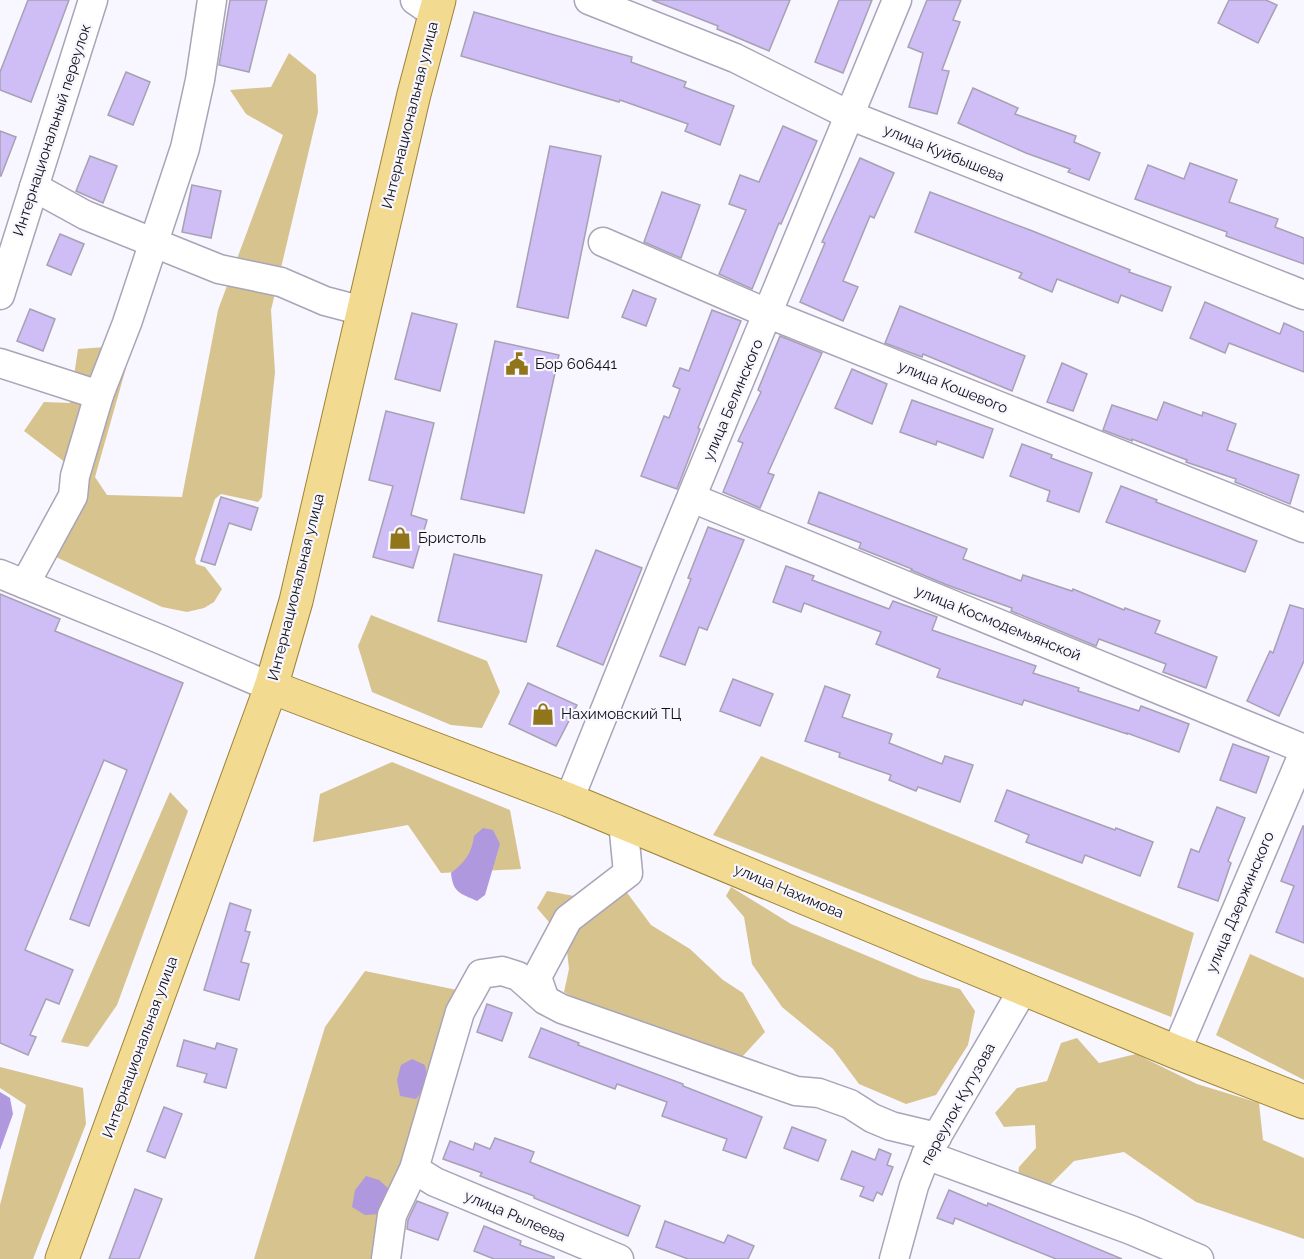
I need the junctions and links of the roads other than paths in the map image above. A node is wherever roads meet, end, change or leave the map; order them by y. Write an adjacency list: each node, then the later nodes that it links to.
1 (93, 0): 7 (street, Интернациональный переулок)
2 (212, 0): 9 (street)
3 (589, 0): 6 (street, улица Куйбышева)
4 (897, 0): 6 (street, улица Белинского)
5 (430, 5): 12 (main road, Интернациональная улица)
6 (849, 115): 11 (street, улица Куйбышева); 13 (street, улица Белинского)
7 (34, 187): 9 (street); 10 (street, Интернациональный переулок)
8 (603, 242): 13 (street, улица Кошевого)
9 (154, 243): 12 (street); 15 (street)
10 (0, 295)
11 (1304, 296)
12 (363, 311): 19 (main road, Интернациональная улица)
13 (769, 314): 16 (street, улица Белинского); 17 (street, улица Кошевого)
14 (0, 363): 15 (street)
15 (99, 395): 18 (street)
16 (692, 498): 20 (street, улица Космодемьянской); 21 (street, улица Белинского)
17 (1304, 528)
18 (13, 579): 19 (street)
19 (271, 687): 21 (main road, улица Нахимова); 29 (main road, Интернациональная улица)
20 (1304, 751): 25 (street, улица Дзержинского)
21 (569, 800): 22 (main road, улица Нахимова)
22 (623, 822): 23 (main road, улица Нахимова); 24 (street)
23 (1023, 988): 25 (main road, улица Нахимова); 27 (street, переулок Кутузова)
24 (545, 1000): 27 (street); 28 (street)
25 (1176, 1052): 26 (main road, улица Нахимова)
26 (1304, 1102)
27 (932, 1146): 32 (street, переулок Кутузова); 33 (street)
28 (414, 1169): 30 (street); 31 (street, улица Рылеева)
29 (62, 1259)
30 (386, 1259)
31 (619, 1259)
32 (894, 1259)
33 (1199, 1259)

